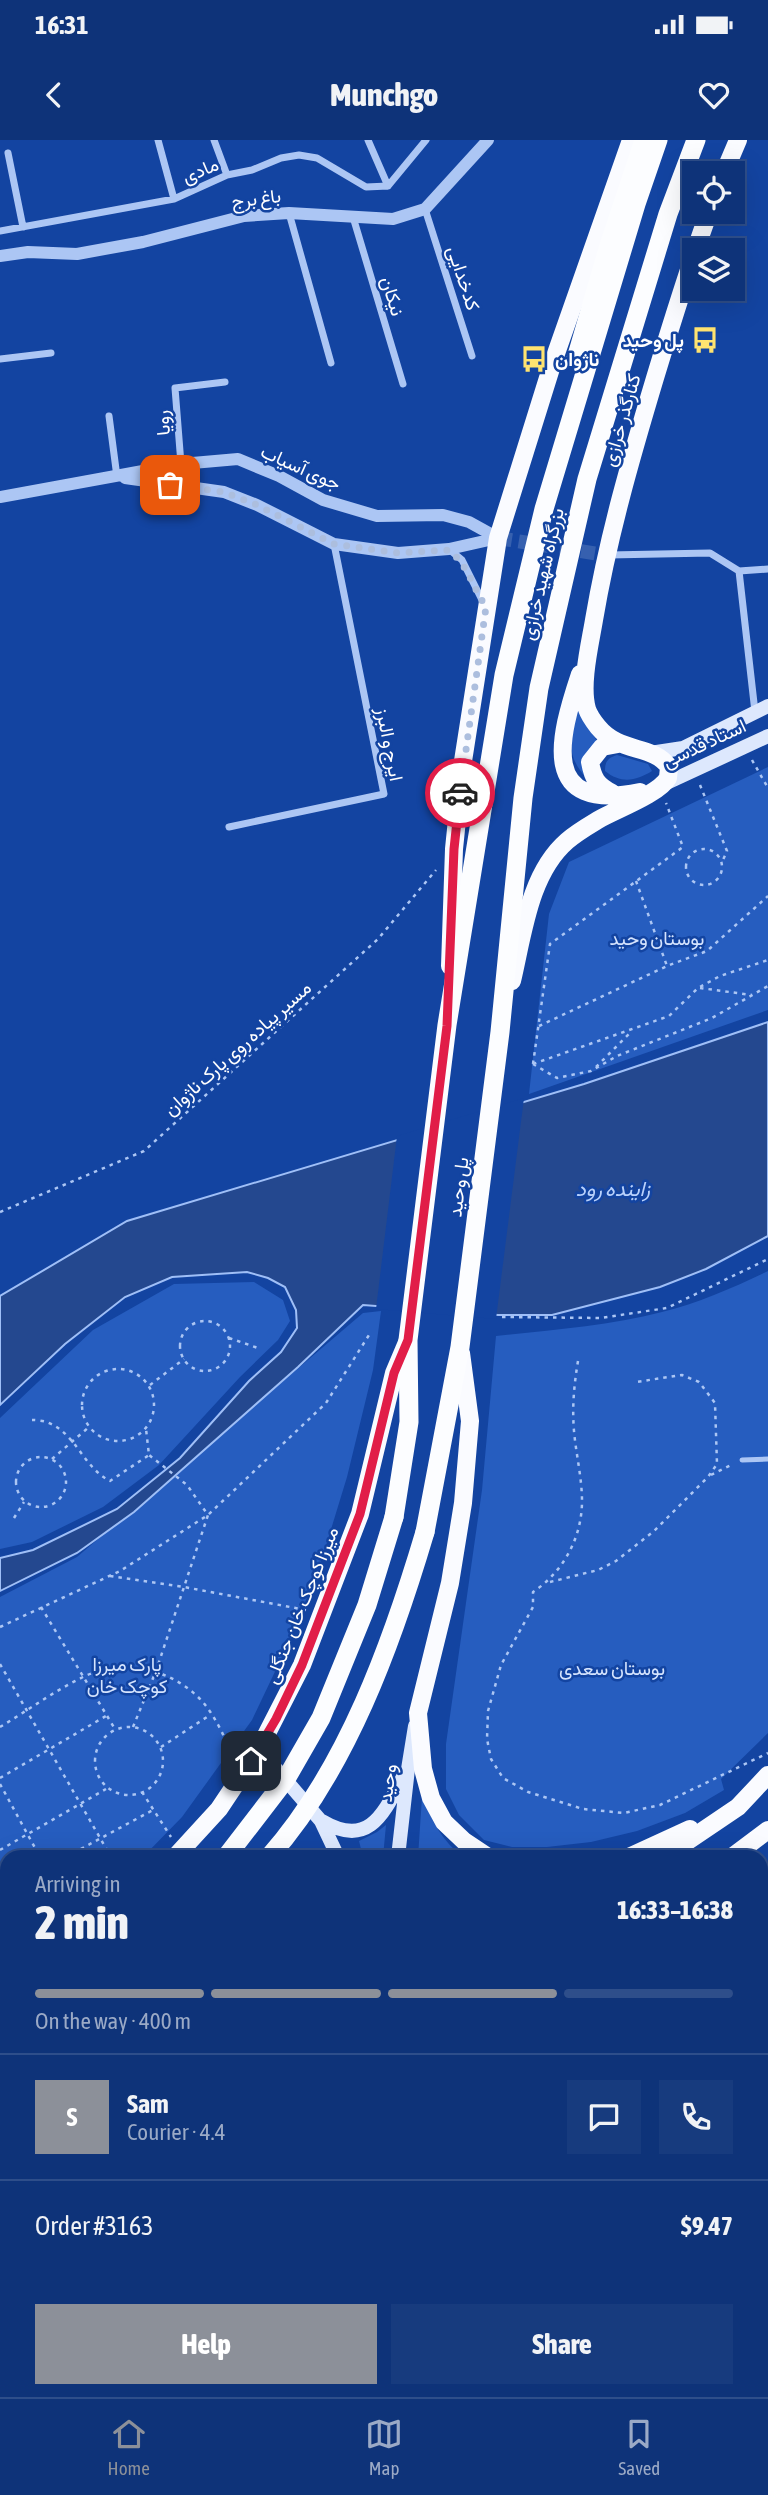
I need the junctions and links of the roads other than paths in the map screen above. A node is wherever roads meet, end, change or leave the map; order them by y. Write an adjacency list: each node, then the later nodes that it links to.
1 (158, 140): 15 (street)
2 (214, 140): 13 (street)
3 (368, 140): 14 (street)
4 (426, 140): 14 (street)
5 (488, 140): 16 (street)
6 (631, 140): 34 (main road)
7 (644, 140): 33 (highway)
8 (658, 140): 33 (highway, بزرگراه شهید خرازی)
9 (696, 140): 50 (highway, بزرگراه شهید خرازی)
10 (738, 140): 12 (main road)
11 (8, 153): 20 (street)
12 (729, 161)
13 (227, 175): 14 (street, مادی); 15 (street, مادی)
14 (388, 186)
15 (174, 199): 20 (street, مادی)
16 (425, 209): 18 (street, باغ برج); 24 (street, کدخدایی)
17 (289, 213): 18 (street, باغ برج); 22 (street, باغ برج); 26 (street)
18 (353, 217): 28 (street, نیکان)
19 (705, 224): 37 (main road, کنارگذر خرازی)
20 (23, 227): 21 (street, مادی)
21 (0, 230)
22 (0, 256)
23 (51, 353): 25 (street)
24 (472, 356)
25 (0, 359)
26 (331, 363)
27 (225, 383): 30 (street, رویا)
28 (403, 384)
29 (109, 416): 31 (street)
30 (181, 464): 31 (street, جوی آسیاب); 34 (street, جوی آسیاب)
31 (117, 477): 32 (street, جوی آسیاب); 35 (street, جوی آسیاب)
32 (0, 497)
33 (544, 509): 49 (highway, بزرگراه شهید خرازی)
34 (498, 538): 36 (street, جوی آسیاب); 40 (main road)
35 (334, 544): 36 (street, جوی آسیاب); 48 (street, ایرج و البرز)
36 (449, 550): 40 (street)
37 (605, 555): 39 (street); 41 (main road, کنارگذر خرازی)
38 (768, 569): 39 (street)
39 (739, 571): 42 (street)
40 (486, 607): 49 (main road)
41 (590, 644): 44 (main road, استاد قدسی); 47 (main road)
42 (761, 709): 45 (main road, استاد قدسی)
43 (768, 736): 46 (main road, استاد قدسی)
44 (618, 744): 45 (main road, استاد قدسی); 47 (main road)
45 (650, 753): 46 (main road)
46 (658, 788): 47 (main road); 50 (main road)
47 (615, 795)
48 (229, 827)
49 (447, 1026): 51 (highway, پل وحید)
50 (500, 1032): 52 (highway, پل وحید)
51 (408, 1340): 56 (main road, میرزا کوچک خان جنگلی); 63 (highway, پل وحید, bridge)
52 (460, 1347): 55 (main road); 64 (highway, پل وحید, bridge)
53 (768, 1459): 54 (lane)
54 (743, 1460)
55 (418, 1713): 57 (main road, وحید); 67 (main road)
56 (259, 1749): 60 (main road); 62 (main road, میرزا کوچک خان جنگلی)
57 (408, 1769): 60 (main road); 66 (main road, وحید)
58 (768, 1775): 59 (main road)
59 (738, 1807): 68 (main road); 69 (main road)
60 (321, 1821): 65 (main road)
61 (768, 1830): 70 (main road)
62 (181, 1850)
63 (231, 1850)
64 (274, 1850)
65 (335, 1850)
66 (399, 1850)
67 (478, 1850)
68 (644, 1850)
69 (674, 1850)
70 (741, 1850)

